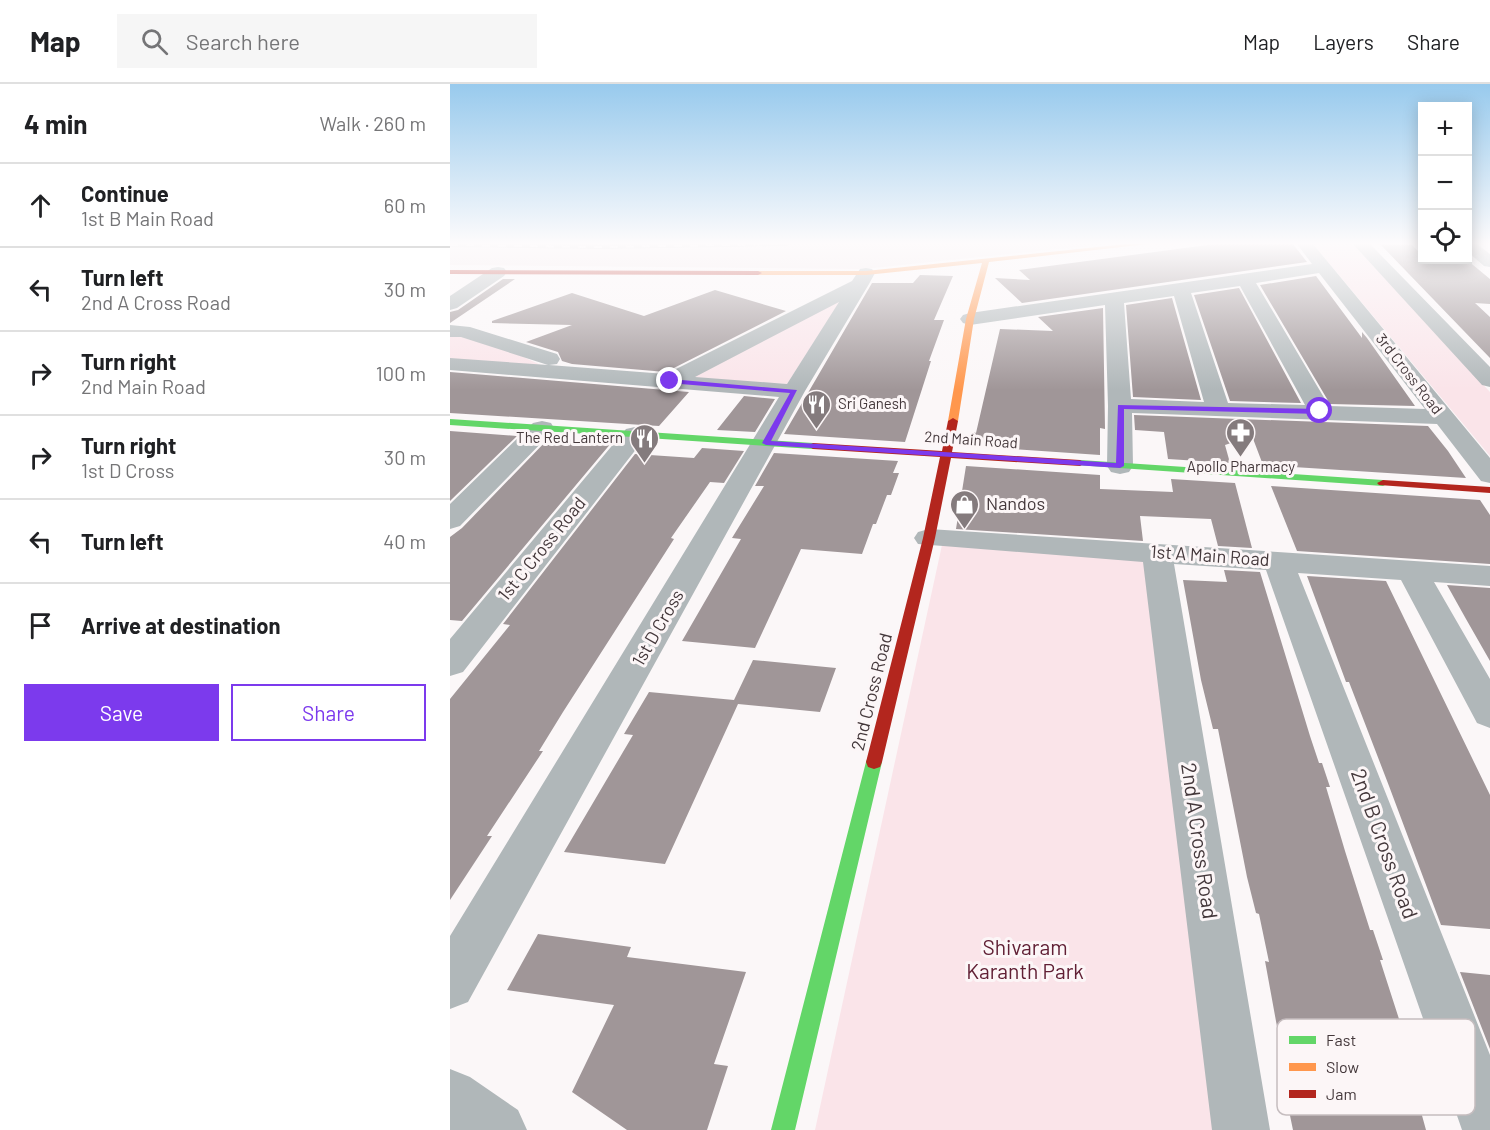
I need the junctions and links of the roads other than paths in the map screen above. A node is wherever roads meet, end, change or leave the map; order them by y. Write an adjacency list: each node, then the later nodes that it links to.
1 (467, 293): 11 (street)
2 (835, 293): 17 (street)
3 (854, 293): 18 (street, 1st D Cross)
4 (977, 293): 12 (main road, 2nd Cross Road)
5 (1157, 293): 10 (street)
6 (1181, 293): 20 (street)
7 (1252, 293): 21 (street)
8 (1344, 293): 22 (street, 3rd Cross Road)
9 (1407, 293): 16 (street)
10 (1114, 298): 12 (street); 19 (street)
11 (450, 304)
12 (970, 319): 27 (main road, 2nd Cross Road)
13 (450, 330): 15 (street)
14 (450, 364): 15 (street)
15 (595, 375): 17 (street)
16 (1490, 380)
17 (670, 381): 18 (street)
18 (794, 391): 26 (street, 1st D Cross)
19 (1120, 406): 20 (street); 28 (street)
20 (1218, 408): 21 (street)
21 (1320, 411): 22 (street)
22 (1443, 417): 29 (street, 3rd Cross Road)
23 (453, 425): 24 (main road, 2nd Main Road)
24 (542, 428): 25 (main road, 2nd Main Road); 31 (street)
25 (635, 434): 26 (main road, 2nd Main Road); 37 (street, 1st C Cross Road)
26 (766, 443): 27 (main road, 2nd Main Road); 39 (street, 1st D Cross)
27 (948, 455): 28 (main road, 2nd Main Road); 32 (main road, 2nd Cross Road)
28 (1120, 466): 30 (main road, 2nd Main Road)
29 (1490, 476)
30 (1490, 490)
31 (450, 520)
32 (929, 538): 33 (street, 1st A Main Road); 45 (main road, 2nd Cross Road)
33 (1157, 553): 34 (street, 1st A Main Road); 46 (street, 2nd A Cross Road)
34 (1278, 561): 35 (street, 1st A Main Road); 40 (street, 2nd B Cross Road)
35 (1412, 571): 36 (street, 1st A Main Road); 38 (street)
36 (1490, 576)
37 (450, 663)
38 (1490, 712)
39 (450, 984)
40 (1450, 1019)
41 (1475, 1087): 43 (street, 2nd B Cross Road)
42 (450, 1097): 44 (street)
43 (1490, 1127)
44 (498, 1130)
45 (783, 1130)
46 (1241, 1130)

